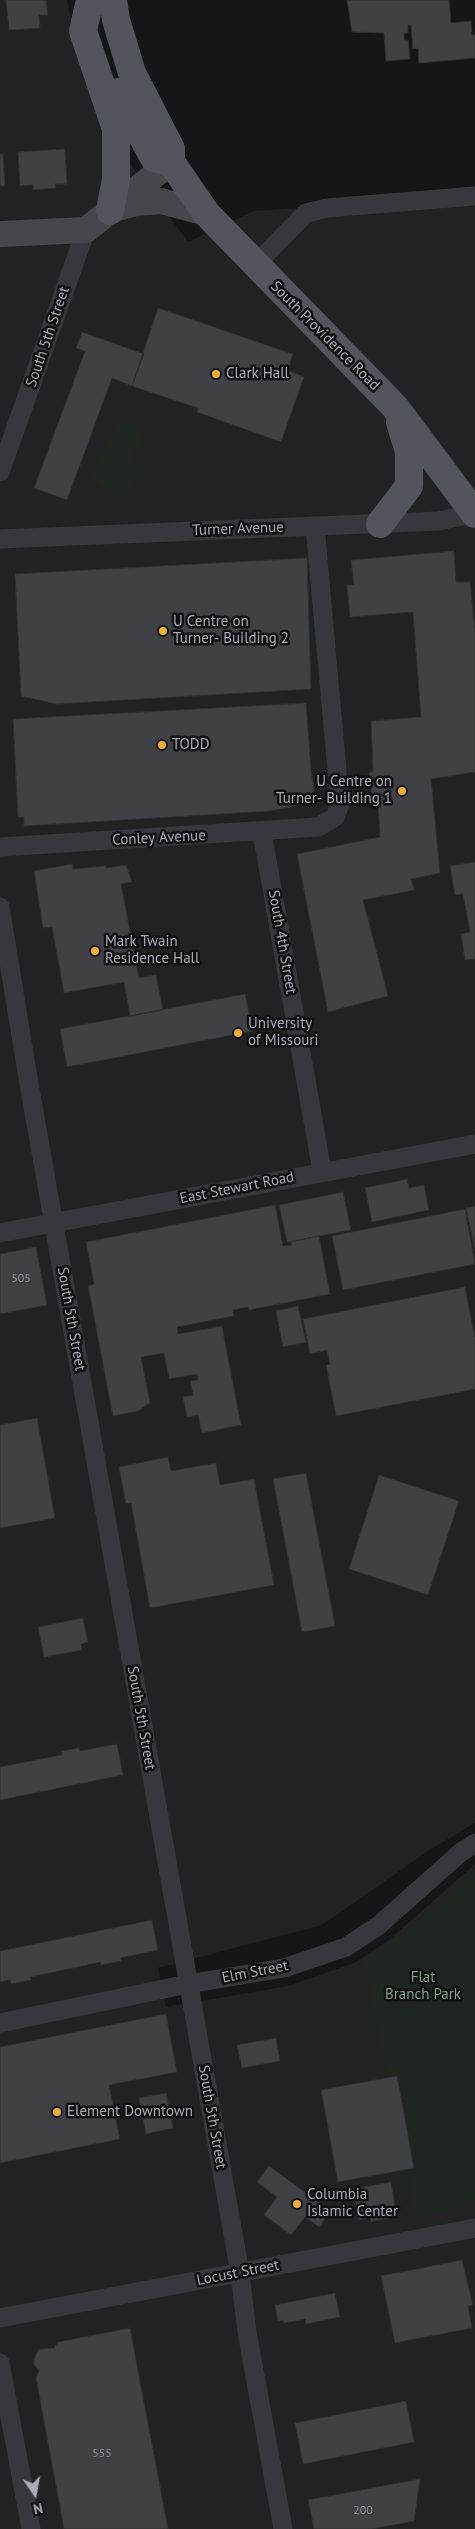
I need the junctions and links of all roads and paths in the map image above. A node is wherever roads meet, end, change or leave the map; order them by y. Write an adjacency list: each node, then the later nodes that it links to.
1 (90, 0): 3 (main road, South Providence Road); 5 (main road)
2 (112, 0): 3 (main road, South Providence Road)
3 (171, 162): 5 (street); 6 (main road, South Providence Road)
4 (475, 196): 9 (street)
5 (110, 211): 6 (street); 7 (street)
6 (206, 213): 9 (main road, South Providence Road)
7 (86, 230): 8 (street); 11 (street, South 5th Street)
8 (0, 234)
9 (255, 265): 10 (main road, South Providence Road)
10 (395, 406): 12 (main road, South Providence Road); 13 (main road)
11 (0, 472)
12 (475, 513): 13 (street, Turner Avenue)
13 (380, 524): 14 (street, Turner Avenue)
14 (315, 526): 15 (street, Turner Avenue); 16 (street, Conley Avenue)
15 (0, 539)
16 (262, 832): 17 (street, Conley Avenue); 20 (street, South 4th Street)
17 (0, 848)
18 (0, 907): 21 (street, South 5th Street)
19 (475, 1144): 20 (street, East Stewart Road)
20 (322, 1171): 21 (street, East Stewart Road)
21 (54, 1224): 22 (street, East Stewart Road); 24 (street, South 5th Street)
22 (0, 1233)
23 (467, 1848): 24 (street, Elm Street)
24 (188, 1984): 25 (street, Elm Street); 27 (street, South 5th Street)
25 (0, 2023)
26 (475, 2228): 27 (street, Locust Street)
27 (240, 2273): 28 (street, Locust Street); 31 (street, South 5th Street)
28 (0, 2318)
29 (0, 2363): 30 (street)
30 (32, 2529)
31 (283, 2529)

